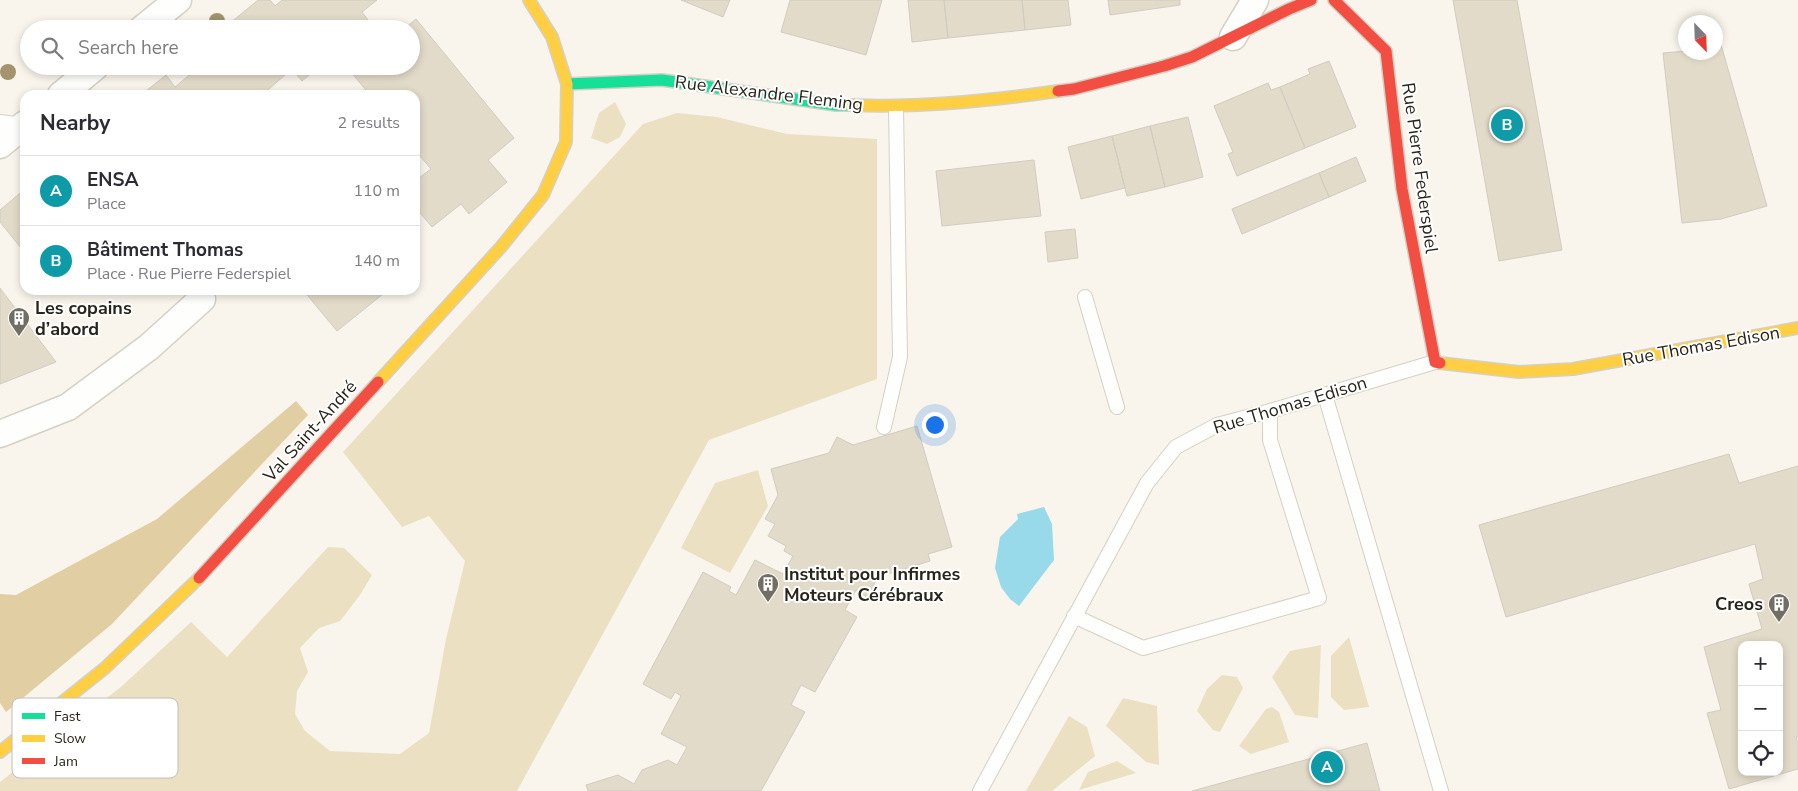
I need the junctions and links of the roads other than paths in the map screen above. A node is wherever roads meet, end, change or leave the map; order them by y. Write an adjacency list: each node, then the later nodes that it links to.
1 (178, 0): 6 (street)
2 (529, 0): 9 (street)
3 (1254, 0): 7 (street)
4 (1311, 0): 7 (street, Rue Alexandre Fleming)
5 (1334, 0): 17 (street, Rue Pierre Federspiel)
6 (153, 20)
7 (1233, 37): 11 (street, Rue Alexandre Fleming)
8 (85, 75): 10 (street)
9 (567, 84): 11 (street, Rue Alexandre Fleming); 24 (street, Val Saint-André)
10 (67, 90)
11 (896, 107): 21 (lane)
12 (16, 124): 13 (street)
13 (0, 145)
14 (1085, 298): 19 (lane)
15 (202, 299): 22 (street)
16 (1798, 328): 17 (street, Rue Thomas Edison)
17 (1435, 362): 18 (lane, Rue Thomas Edison)
18 (1325, 395): 20 (lane, Rue Thomas Edison); 28 (lane)
19 (1117, 407)
20 (1270, 411): 23 (lane, Rue Thomas Edison); 23 (lane)
21 (884, 427)
22 (0, 434)
23 (1074, 616): 27 (lane, Rue Thomas Edison)
24 (68, 698)
25 (12, 742): 26 (street, Val Saint-André)
26 (0, 752)
27 (980, 791)
28 (1441, 791)

